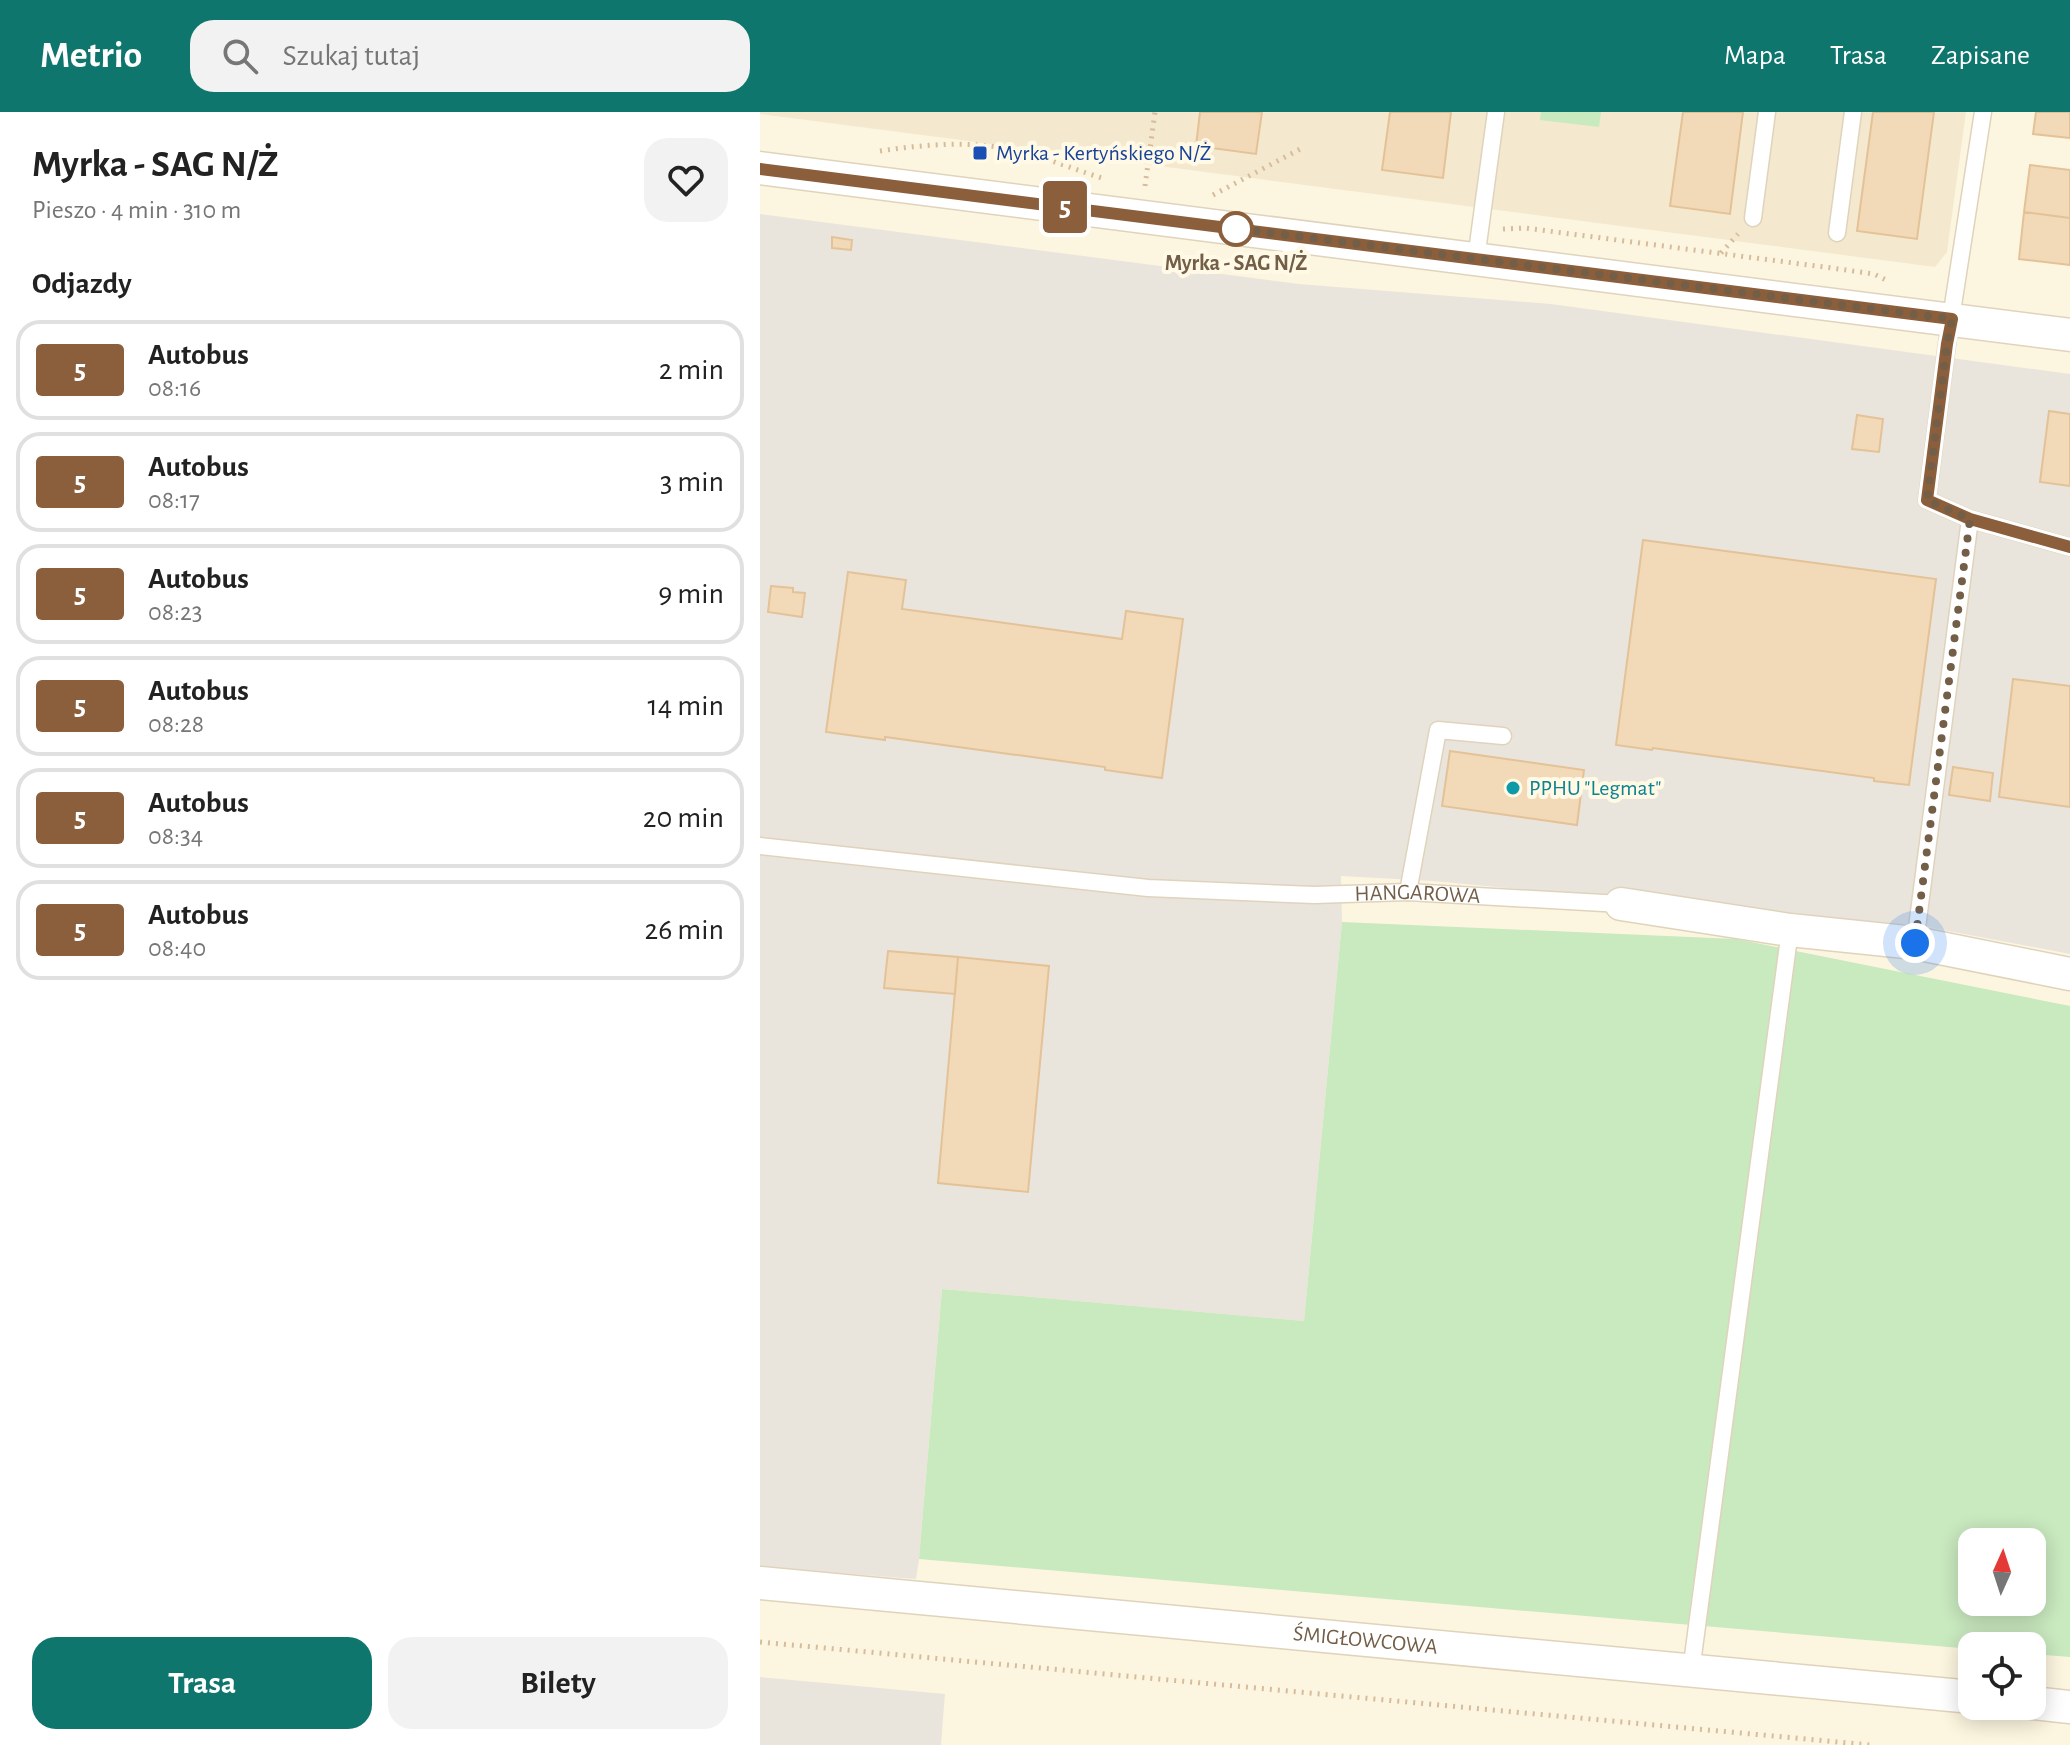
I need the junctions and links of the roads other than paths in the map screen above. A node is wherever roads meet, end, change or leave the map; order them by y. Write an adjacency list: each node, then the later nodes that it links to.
1 (1496, 112): 8 (lane)
2 (1767, 112): 6 (lane)
3 (1853, 112): 7 (lane)
4 (1983, 112): 9 (lane)
5 (760, 168): 8 (street)
6 (1753, 218)
7 (1837, 233)
8 (1479, 244): 9 (street)
9 (1952, 319): 10 (street); 11 (lane)
10 (2070, 335)
11 (1970, 519): 12 (lane); 18 (lane)
12 (2070, 547)
13 (1503, 736): 15 (lane)
14 (760, 846): 15 (lane, HANGAROWA)
15 (1408, 892): 16 (lane, HANGAROWA)
16 (1621, 904): 17 (street, HANGAROWA)
17 (1790, 930): 18 (street, HANGAROWA); 21 (lane)
18 (1915, 943): 19 (street, HANGAROWA)
19 (2070, 974)
20 (760, 1583): 21 (street, ŚMIGŁOWCOWA)
21 (1691, 1671): 22 (street, ŚMIGŁOWCOWA)
22 (1958, 1696)
23 (2046, 1704): 24 (street)
24 (2070, 1707)

